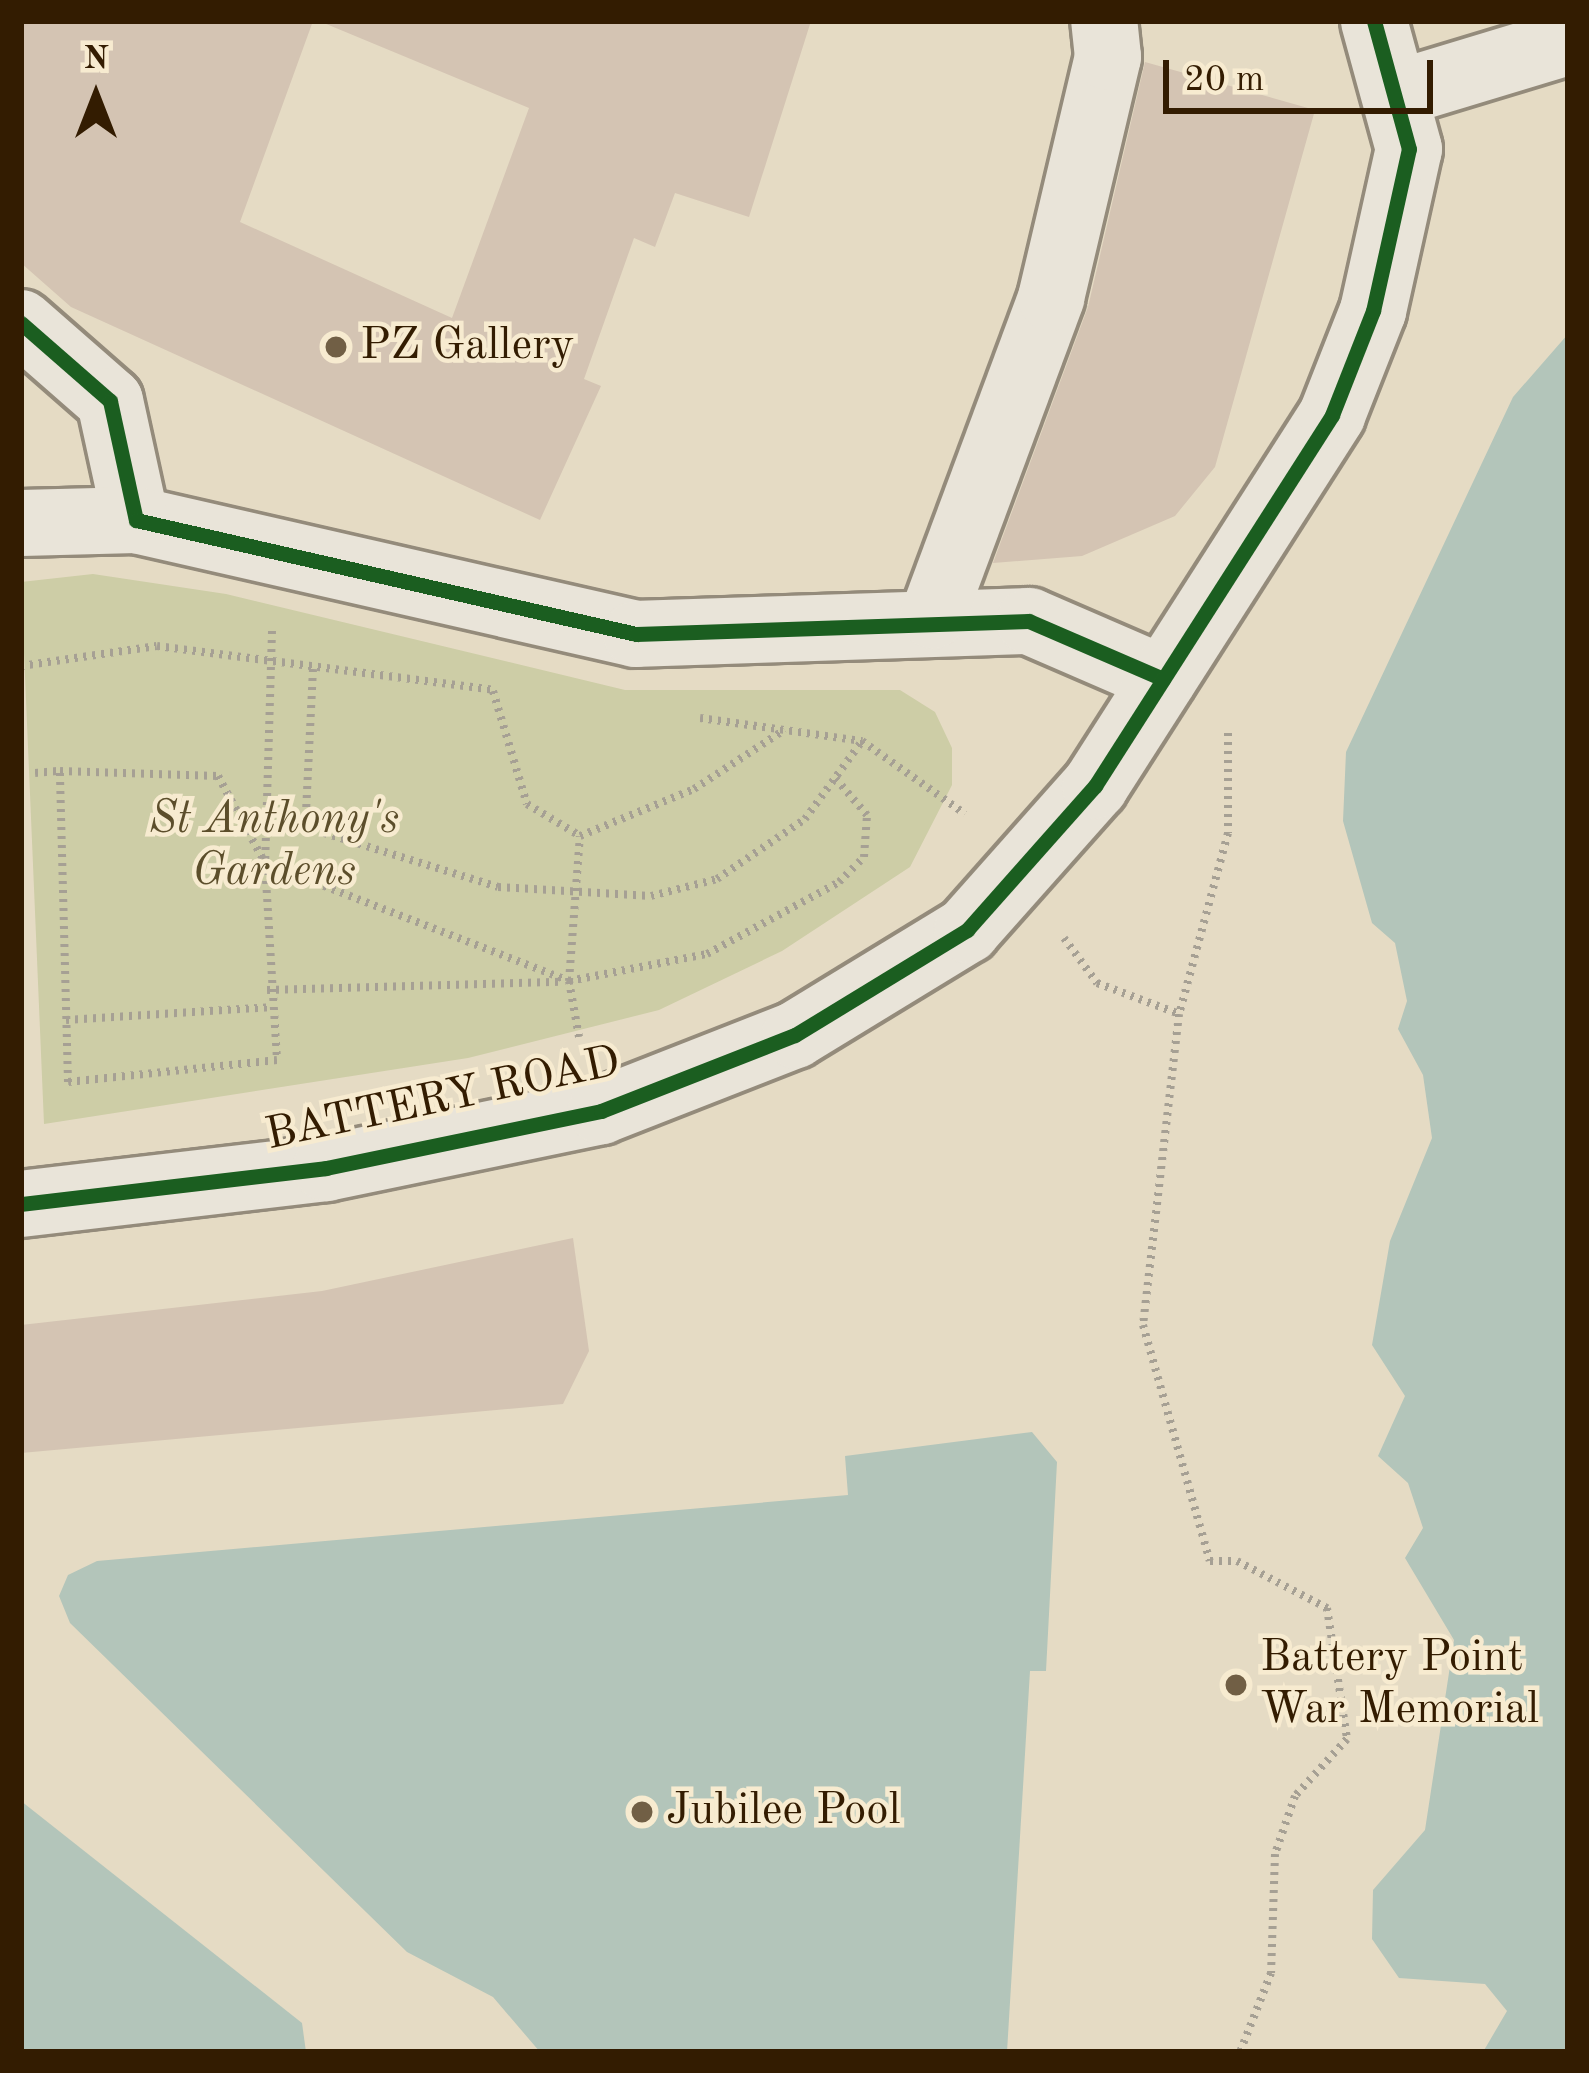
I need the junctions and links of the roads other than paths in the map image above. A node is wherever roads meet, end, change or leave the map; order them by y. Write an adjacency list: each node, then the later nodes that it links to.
1 (1104, 21): 8 (street)
2 (1374, 21): 4 (street, BATTERY ROAD)
3 (1568, 43): 4 (street)
4 (1402, 92): 9 (street, BATTERY ROAD)
5 (21, 323): 6 (street)
6 (136, 520): 7 (street); 8 (street)
7 (21, 523)
8 (933, 616): 9 (street)
9 (1163, 680): 10 (street, BATTERY ROAD)
10 (21, 1204)

